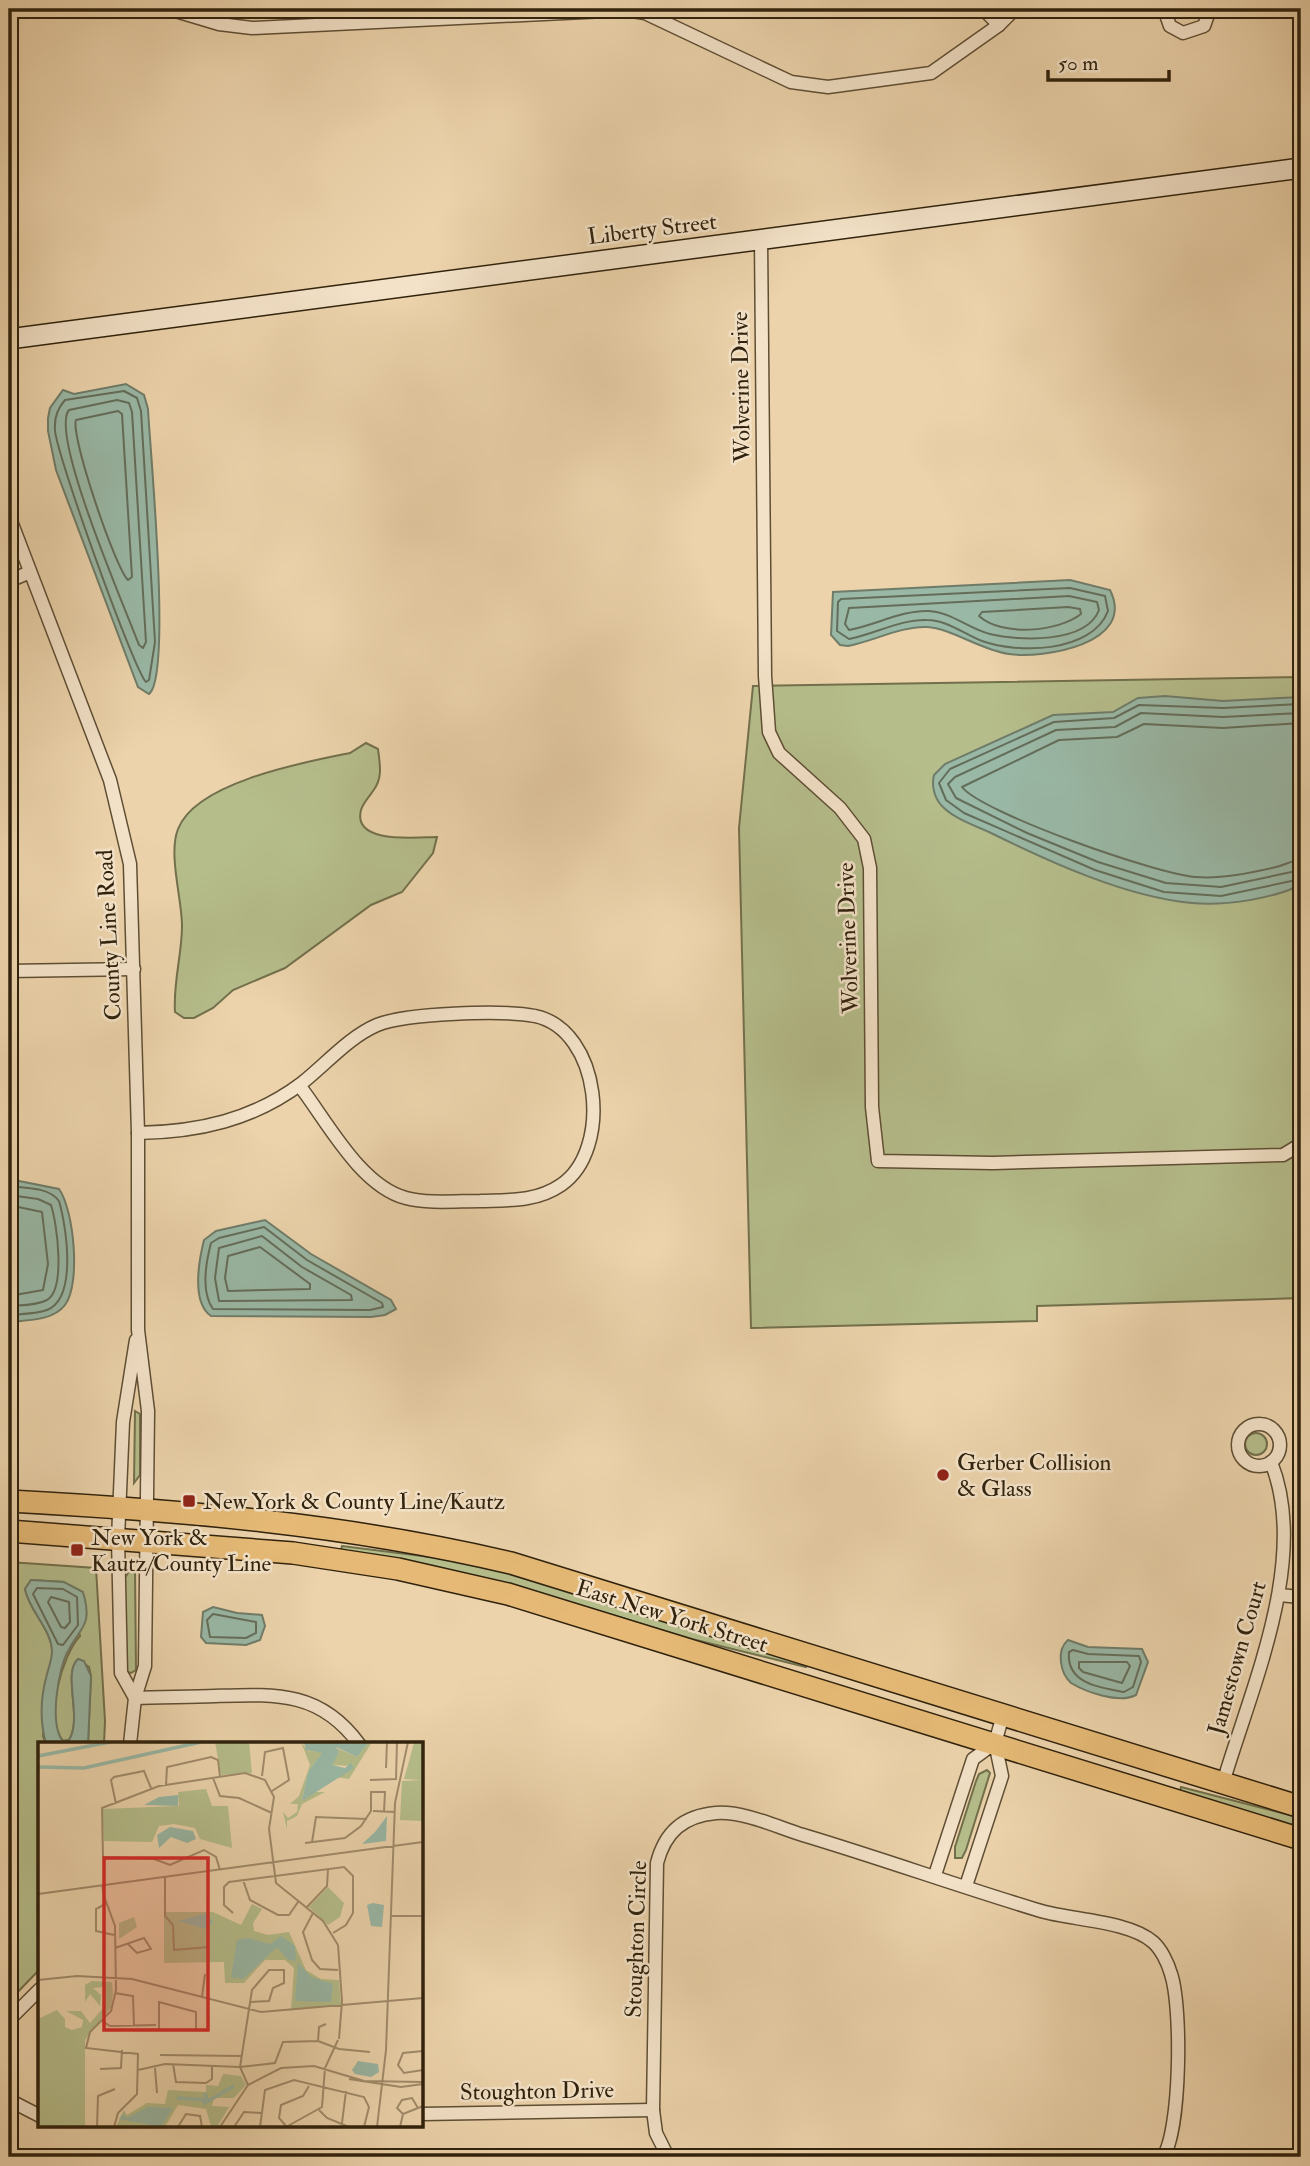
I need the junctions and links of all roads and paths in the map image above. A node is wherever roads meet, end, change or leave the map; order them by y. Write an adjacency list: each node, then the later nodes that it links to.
1 (169, 9): 6 (street)
2 (983, 9): 6 (street)
3 (1015, 9): 6 (street)
4 (1164, 9): 5 (street)
5 (1210, 9)
6 (999, 25)
7 (1301, 168): 8 (street, Liberty Street)
8 (761, 239): 9 (street, Liberty Street); 17 (street, Wolverine Drive)
9 (9, 339)
10 (9, 516): 11 (street, County Line Road)
11 (30, 572): 12 (street); 13 (street, County Line Road)
12 (9, 581)
13 (134, 969): 14 (street); 16 (street, County Line Road)
14 (9, 971)
15 (299, 1085): 15 (street); 16 (street)
16 (138, 1133): 18 (street, County Line Road)
17 (1301, 1144)
18 (138, 1330): 21 (street, County Line Road); 22 (street, County Line Road)
19 (1271, 1462): 26 (street, Jamestown Court)
20 (9, 1501): 21 (main road, East New York Street)
21 (120, 1508): 22 (main road, East New York Street); 24 (street, County Line Road)
22 (148, 1510): 25 (street, County Line Road); 29 (main road, East New York Street)
23 (9, 1531): 24 (main road, East New York Street)
24 (118, 1538): 25 (main road, East New York Street); 28 (street, County Line Road)
25 (145, 1541): 28 (street, County Line Road); 32 (main road, East New York Street)
26 (1279, 1595): 27 (street); 33 (street, Jamestown Court)
27 (1301, 1597)
28 (135, 1698): 30 (street, County Line Road); 31 (street)
29 (1003, 1715): 32 (street); 33 (main road, East New York Street)
30 (130, 1742)
31 (358, 1742)
32 (995, 1743): 35 (main road, East New York Street); 36 (street); 37 (street)
33 (1223, 1783): 34 (main road, East New York Street)
34 (1301, 1807)
35 (1301, 1839)
36 (935, 1875): 37 (street, Stoughton Circle); 41 (street, Stoughton Circle)
37 (965, 1886): 45 (street, Stoughton Circle)
38 (38, 1991): 39 (street)
39 (9, 2020)
40 (9, 2100): 43 (street)
41 (653, 2110): 42 (street, Stoughton Drive); 44 (street, Stoughton Circle)
42 (424, 2114)
43 (38, 2115)
44 (668, 2157)
45 (1163, 2157)

